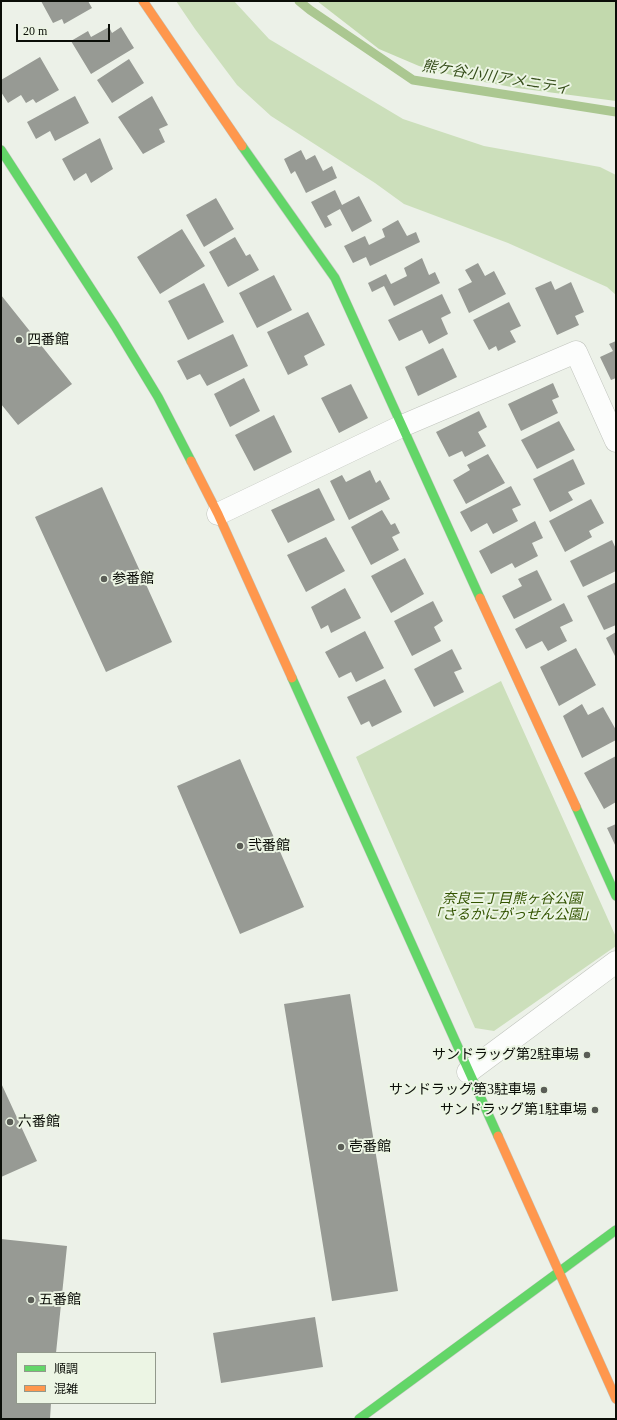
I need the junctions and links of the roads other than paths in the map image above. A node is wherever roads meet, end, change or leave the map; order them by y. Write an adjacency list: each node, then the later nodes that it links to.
1 (143, 1): 3 (street)
2 (1, 150): 5 (street)
3 (402, 426): 4 (street); 5 (street); 6 (street)
4 (616, 441)
5 (218, 514): 8 (street)
6 (616, 896)
7 (616, 962): 8 (street)
8 (468, 1072): 10 (street)
9 (616, 1230): 10 (street)
10 (559, 1272): 11 (street); 12 (street)
11 (616, 1399)
12 (359, 1419)

